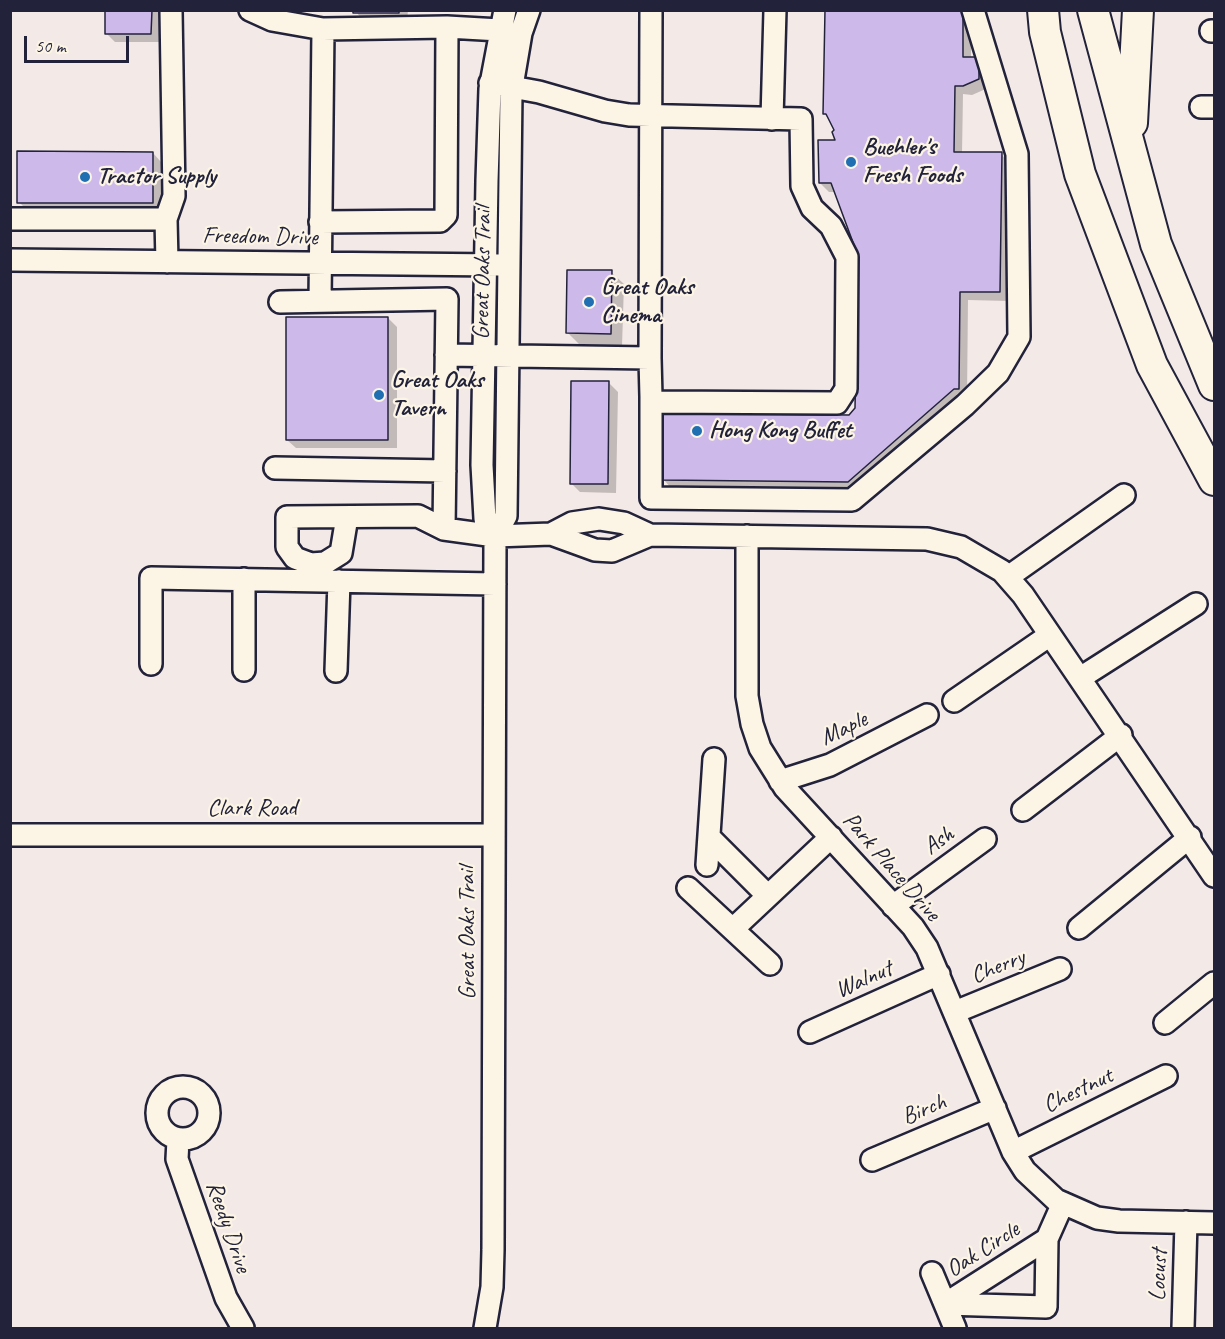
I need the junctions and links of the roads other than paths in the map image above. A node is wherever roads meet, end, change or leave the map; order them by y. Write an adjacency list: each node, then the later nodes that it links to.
1 (171, 10): 19 (street)
2 (250, 10): 12 (street)
3 (528, 10): 14 (street, Great Oaks Trail)
4 (651, 10): 15 (street)
5 (775, 10): 16 (street)
6 (973, 10): 33 (street)
7 (1093, 10): 17 (highway)
8 (1138, 10): 17 (highway)
9 (1042, 18): 36 (highway)
10 (502, 20): 11 (street); 13 (street, Great Oaks Trail)
11 (454, 22): 12 (street); 20 (street)
12 (323, 28): 20 (street)
13 (490, 83): 14 (street); 24 (street, Great Oaks Trail)
14 (512, 86): 15 (street); 25 (street, Great Oaks Trail)
15 (653, 116): 16 (street); 31 (street)
16 (772, 118): 33 (street)
17 (1131, 150): 32 (highway)
18 (10, 219): 19 (street)
19 (166, 219): 22 (street)
20 (320, 222): 23 (street)
21 (10, 260): 22 (street, Freedom Drive)
22 (167, 262): 23 (street, Freedom Drive)
23 (320, 263): 24 (street, Freedom Drive); 26 (street)
24 (486, 265): 25 (street, Freedom Drive); 29 (street, Great Oaks Trail)
25 (509, 265): 30 (street, Great Oaks Trail)
26 (320, 301): 27 (street); 28 (street)
27 (280, 302)
28 (446, 355): 29 (street); 35 (street)
29 (484, 355): 30 (street); 41 (street, Great Oaks Trail)
30 (508, 356): 31 (street); 41 (street, Great Oaks Trail)
31 (650, 358): 33 (street)
32 (1215, 384)
33 (651, 397)
34 (275, 468): 35 (street)
35 (445, 471): 39 (street)
36 (1215, 480)
37 (1124, 495): 44 (street)
38 (347, 517): 39 (street)
39 (444, 529): 41 (street)
40 (551, 534): 41 (street); 42 (street); 42 (street)
41 (495, 536): 47 (street, Great Oaks Trail)
42 (650, 536): 43 (street)
43 (747, 536): 44 (street); 58 (street, Park Place Drive)
44 (1008, 577): 49 (street)
45 (244, 579): 46 (street); 50 (street); 51 (street)
46 (339, 581): 47 (street); 52 (street)
47 (495, 584): 61 (street, Great Oaks Trail)
48 (1196, 603): 53 (street)
49 (1050, 635): 53 (street); 54 (street)
50 (152, 664)
51 (244, 670)
52 (336, 670)
53 (1080, 678): 56 (street)
54 (954, 701)
55 (927, 715): 58 (street, Maple)
56 (1120, 735): 59 (street); 64 (street)
57 (714, 759): 62 (street)
58 (780, 781): 63 (street, Park Place Drive)
59 (1023, 810)
60 (10, 835): 61 (street, Clark Road)
61 (494, 835): 92 (street, Great Oaks Trail)
62 (709, 837): 66 (street); 69 (street)
63 (831, 837): 69 (street); 70 (street, Park Place Drive)
64 (1190, 837): 67 (street); 72 (street)
65 (985, 839): 70 (street, Ash)
66 (707, 865)
67 (1215, 876)
68 (688, 888): 71 (street)
69 (768, 896): 71 (street)
70 (893, 906): 75 (street, Park Place Drive)
71 (734, 928): 73 (street)
72 (1079, 928)
73 (770, 964)
74 (1060, 969): 77 (street, Cherry)
75 (939, 974): 77 (street, Park Place Drive); 79 (street, Walnut)
76 (1215, 983): 78 (street)
77 (955, 1012): 81 (street, Park Place Drive)
78 (1165, 1023)
79 (810, 1032)
80 (1166, 1077): 83 (street, Chestnut)
81 (995, 1108): 83 (street, Park Place Drive); 84 (street, Birch)
82 (178, 1140): 91 (street, Reedy Drive)
83 (1013, 1152): 85 (street, Park Place Drive)
84 (873, 1160)
85 (1063, 1203): 86 (street, Park Place Drive); 88 (street, Oak Circle)
86 (1186, 1222): 87 (street, Park Place Drive); 94 (street, Locust)
87 (1215, 1223)
88 (1047, 1239): 90 (street, Oak Circle); 90 (street, Oak Circle)
89 (932, 1273): 90 (street, Oak Circle)
90 (945, 1304): 93 (street, Oak Circle)
91 (243, 1329)
92 (485, 1329)
93 (955, 1329)
94 (1183, 1329)

